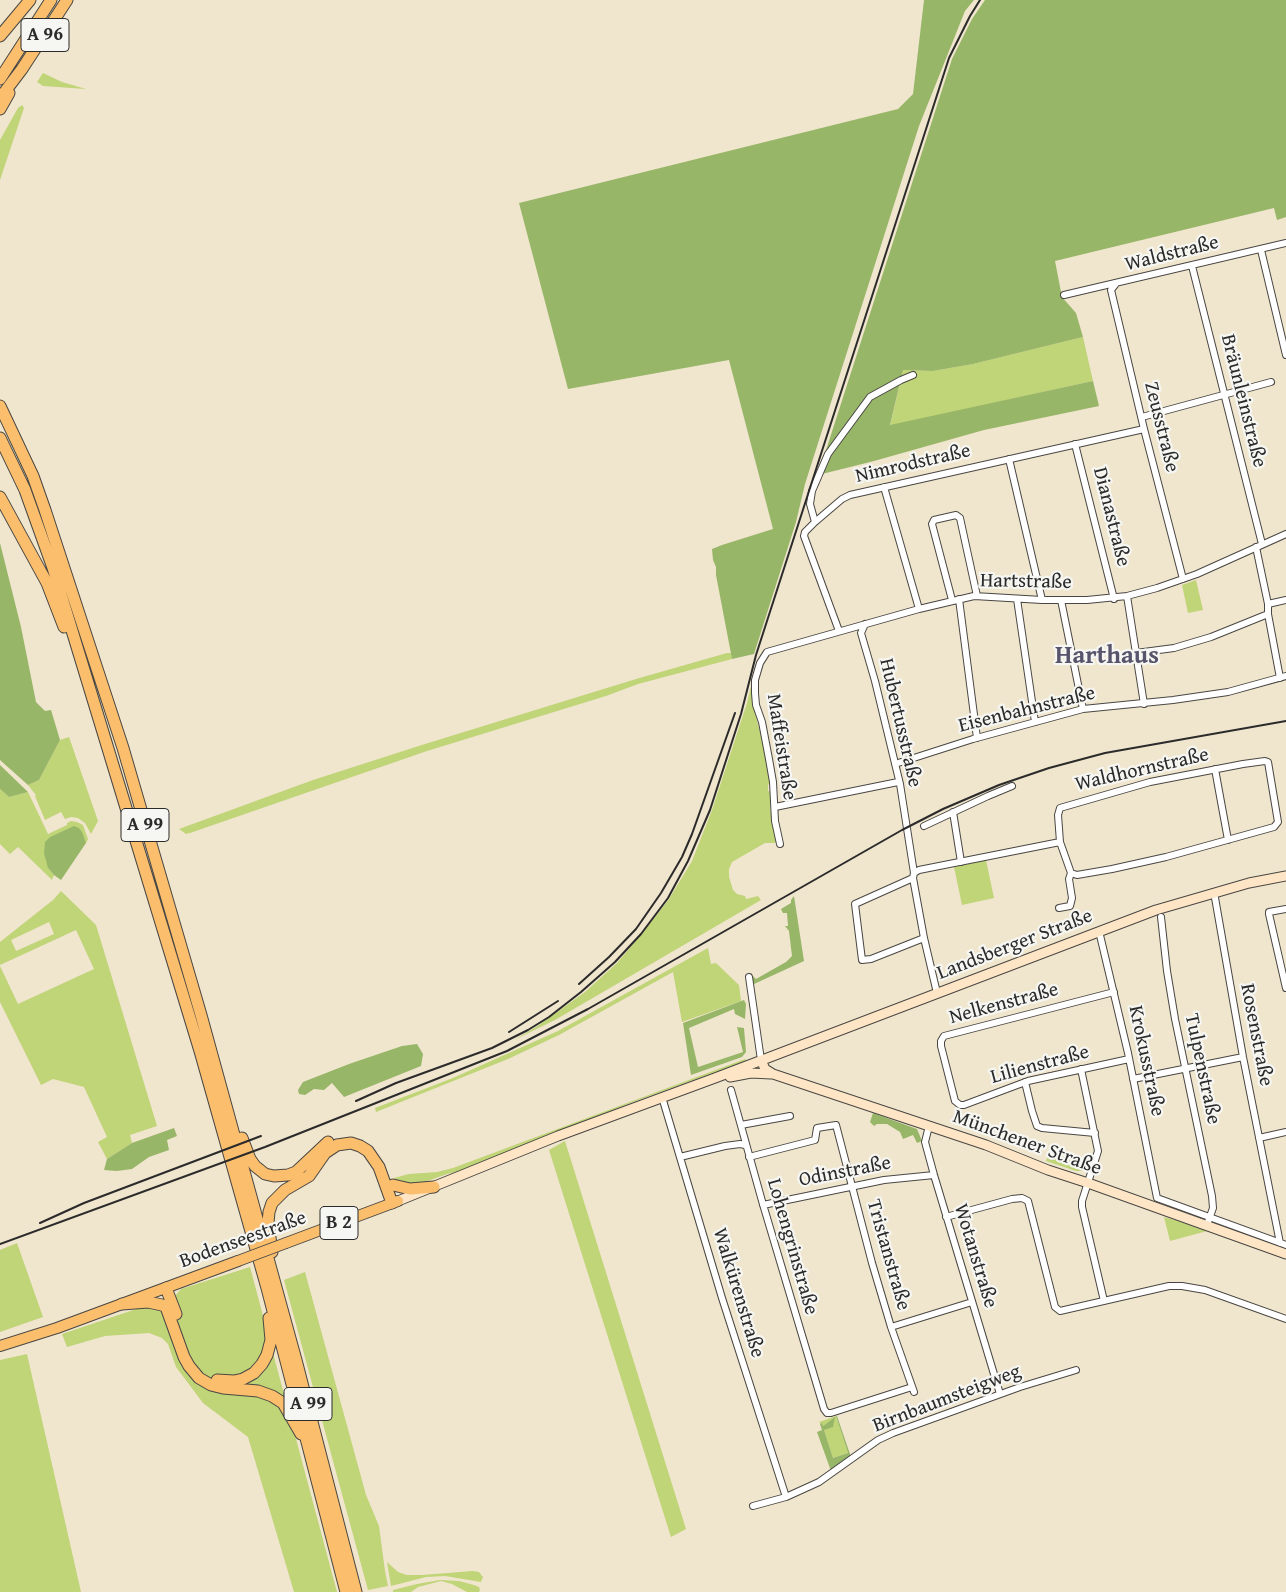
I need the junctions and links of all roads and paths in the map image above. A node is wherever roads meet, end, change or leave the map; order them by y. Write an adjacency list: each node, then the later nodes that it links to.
1 (30, 0): 4 (highway)
2 (51, 0): 6 (highway, A 96)
3 (67, 0): 5 (highway, A 96)
4 (0, 36)
5 (22, 69): 7 (highway, A 96); 8 (highway)
6 (0, 79)
7 (0, 98)
8 (0, 109)
9 (1286, 243): 10 (street, Waldstraße)
10 (1261, 250): 11 (street, Waldstraße); 14 (street)
11 (1192, 266): 12 (street, Waldstraße); 17 (street, Bräunleinstraße)
12 (1115, 284): 13 (street, Waldstraße); 20 (street, Zeusstraße)
13 (1064, 295)
14 (1286, 355)
15 (913, 375): 28 (street)
16 (1270, 382): 17 (street)
17 (1224, 394): 20 (street); 30 (street, Bräunleinstraße)
18 (0, 406): 22 (highway)
19 (0, 414): 22 (highway)
20 (1142, 417): 21 (street, Zeusstraße)
21 (1144, 428): 24 (street, Nimrodstraße); 31 (street, Zeusstraße)
22 (10, 430): 90 (highway, A 99)
23 (0, 438): 48 (highway)
24 (1076, 444): 25 (street, Nimrodstraße); 34 (street, Dianastraße)
25 (1009, 459): 26 (street, Nimrodstraße); 38 (street)
26 (884, 487): 28 (street, Nimrodstraße); 42 (street)
27 (0, 497): 48 (highway)
28 (815, 522): 45 (street, Nimrodstraße)
29 (1286, 534): 30 (street, Hartstraße)
30 (1259, 545): 31 (street, Hartstraße); 41 (street, Bräunleinstraße)
31 (1183, 579): 33 (street, Hartstraße)
32 (977, 596): 35 (street, Hartstraße); 36 (street, Hartstraße); 37 (street)
33 (1127, 596): 34 (street, Hartstraße); 46 (street)
34 (1114, 598): 39 (street, Hartstraße)
35 (959, 599): 37 (street, Hartstraße); 53 (street)
36 (1017, 599): 38 (street, Hartstraße); 52 (street)
37 (952, 600): 42 (street, Hartstraße)
38 (1042, 600): 39 (street, Hartstraße)
39 (1061, 600): 51 (street)
40 (1286, 600): 41 (street)
41 (1268, 604): 43 (street, Bräunleinstraße)
42 (919, 609): 44 (street, Hartstraße)
43 (1268, 614): 46 (street); 49 (street, Bräunleinstraße)
44 (865, 624): 45 (street, Hartstraße); 54 (street, Hubertusstraße)
45 (839, 631): 47 (street, Hartstraße)
46 (1136, 654): 50 (street)
47 (763, 656): 58 (street, Maffeistraße)
48 (79, 658): 113 (highway, A 99)
49 (1283, 677): 50 (street, Eisenbahnstraße)
50 (1144, 704): 51 (street, Eisenbahnstraße)
51 (1083, 709): 52 (street, Eisenbahnstraße)
52 (1035, 722): 53 (street, Eisenbahnstraße)
53 (977, 738): 54 (street, Eisenbahnstraße)
54 (895, 764): 56 (street, Hubertusstraße)
55 (1215, 769): 61 (street); 61 (street, Waldhornstraße); 62 (street, Waldhornstraße)
56 (898, 782): 58 (street); 66 (street, Hubertusstraße)
57 (1012, 786): 59 (street)
58 (775, 807): 63 (street, Maffeistraße)
59 (953, 812): 60 (street); 64 (street)
60 (924, 826)
61 (1228, 840): 65 (street)
62 (1060, 842): 64 (street); 65 (street, Waldhornstraße)
63 (780, 844)
64 (960, 862): 66 (street)
65 (1070, 873): 69 (street, Waldhornstraße)
66 (913, 875): 73 (street, Hubertusstraße); 73 (street)
67 (1286, 876): 68 (main road, Landsberger Straße)
68 (1214, 892): 72 (main road, Landsberger Straße); 78 (street, Rosenstraße)
69 (1059, 908)
70 (1286, 908): 75 (street)
71 (1161, 917): 82 (street, Tulpenstraße)
72 (1099, 932): 76 (street, Krokusstraße); 77 (main road, Landsberger Straße)
73 (924, 938): 77 (street, Hubertusstraße)
74 (749, 977): 80 (street)
75 (1286, 988)
76 (1114, 992): 79 (street, Krokusstraße); 89 (street, Nelkenstraße)
77 (937, 993): 80 (main road, Landsberger Straße)
78 (1243, 1057): 82 (street); 97 (street, Rosenstraße)
79 (1129, 1059): 81 (street, Lilienstraße); 85 (street, Krokusstraße)
80 (761, 1060): 83 (main road); 84 (main road, Landsberger Straße)
81 (1081, 1069): 86 (street, Lilienstraße); 96 (street)
82 (1186, 1069): 85 (street); 110 (street, Tulpenstraße)
83 (773, 1074): 84 (main road); 93 (main road, Münchener Straße)
84 (715, 1078): 88 (main road, Landsberger Straße)
85 (1133, 1079): 110 (street, Krokusstraße)
86 (1025, 1082): 89 (street, Lilienstraße); 96 (street)
87 (731, 1090): 92 (street, Lohengrinstraße)
88 (662, 1097): 94 (main road, Landsberger Straße); 100 (street, Walkürenstraße)
89 (960, 1105)
90 (228, 1113): 101 (highway); 115 (highway, A 99)
91 (790, 1116): 92 (street)
92 (742, 1126): 98 (street, Lohengrinstraße)
93 (929, 1126): 102 (street, Wotanstraße); 103 (main road, Münchener Straße)
94 (580, 1128): 105 (main road, Bodenseestraße)
95 (1286, 1132): 97 (street)
96 (1095, 1133): 103 (street)
97 (1259, 1138): 111 (street, Rosenstraße)
98 (746, 1145): 99 (street, Lohengrinstraße); 100 (street)
99 (749, 1157): 106 (street, Tristanstraße); 108 (street, Lohengrinstraße)
100 (680, 1158): 128 (street, Walkürenstraße)
101 (384, 1172): 104 (highway); 115 (highway)
102 (934, 1175): 106 (street, Odinstraße); 109 (street, Wotanstraße)
103 (1088, 1183): 110 (main road, Münchener Straße); 117 (street)
104 (389, 1186): 105 (highway); 107 (highway)
105 (434, 1187): 107 (main road, Bodenseestraße)
106 (853, 1187): 108 (street, Odinstraße); 122 (street, Tristanstraße)
107 (395, 1202): 114 (main road, Bodenseestraße / B 2, bridge)
108 (763, 1205): 125 (street, Lohengrinstraße)
109 (946, 1217): 116 (street, Wotanstraße); 117 (street)
110 (1208, 1222): 111 (street); 112 (main road, Münchener Straße)
111 (1283, 1244)
112 (1286, 1254)
113 (267, 1288): 121 (highway); 127 (highway, A 99)
114 (163, 1289): 118 (main road, Bodenseestraße / B 2); 119 (highway)
115 (279, 1298): 131 (highway, A 99)
116 (972, 1302): 122 (street); 126 (street, Wotanstraße)
117 (1104, 1302): 120 (street)
118 (122, 1304): 119 (highway); 123 (main road, Bodenseestraße / B 2)
119 (168, 1307): 121 (highway)
120 (1286, 1319)
121 (174, 1321): 127 (highway)
122 (891, 1328): 125 (street, Tristanstraße)
123 (0, 1346)
124 (1076, 1370): 126 (street, Birnbaumsteigweg)
125 (913, 1389)
126 (1000, 1394): 128 (street, Birnbaumsteigweg)
127 (311, 1453): 130 (highway, A 99)
128 (786, 1497): 129 (street, Birnbaumsteigweg)
129 (753, 1506)
130 (346, 1592)
131 (356, 1592)

